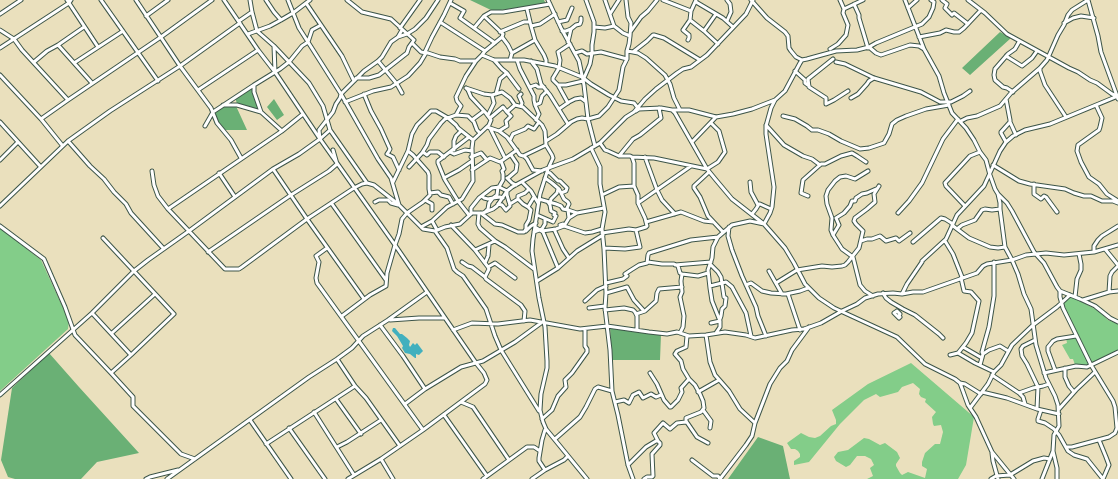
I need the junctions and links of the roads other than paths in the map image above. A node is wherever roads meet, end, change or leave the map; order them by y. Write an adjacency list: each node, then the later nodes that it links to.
1 (21, 0): 43 (street)
2 (101, 0): 71 (street)
3 (136, 0): 47 (street)
4 (168, 0): 47 (street)
5 (212, 0): 80 (street)
6 (224, 0): 54 (street)
7 (250, 0): 41 (street)
8 (266, 0): 51 (street)
9 (288, 0): 42 (street)
10 (347, 0): 68 (street)
11 (420, 0): 68 (street)
12 (438, 0): 78 (street)
13 (586, 0): 64 (street)
14 (605, 0): 45 (street)
15 (619, 0): 45 (street)
16 (626, 0): 74 (street)
17 (657, 0): 74 (street)
18 (663, 0): 40 (street)
19 (727, 0): 53 (street)
20 (840, 0): 38 (street)
21 (862, 0): 34 (street)
22 (905, 0): 37 (street)
23 (917, 0): 37 (street)
24 (931, 0): 66 (street)
25 (942, 0): 59 (street)
26 (968, 0): 39 (street)
27 (1088, 0): 50 (street); 58 (street)
28 (69, 1): 63 (street); 84 (street)
29 (308, 1): 42 (street); 60 (street)
30 (696, 1): 40 (street); 46 (street)
31 (752, 1): 65 (street); 119 (street)
32 (450, 2): 55 (street); 67 (street)
33 (549, 2): 35 (street); 44 (street)
34 (854, 4): 38 (street); 97 (street)
35 (528, 8): 48 (street); 56 (street)
36 (572, 8): 57 (street)
37 (908, 8): 66 (street)
38 (844, 9): 98 (street)
39 (981, 10): 59 (street); 88 (street)
40 (691, 11): 52 (street)
41 (252, 12): 54 (street); 72 (street)
42 (294, 13): 51 (street); 87 (street)
43 (0, 14)
44 (555, 14): 57 (street); 61 (street)
45 (610, 14): 62 (street)
46 (716, 14): 53 (street); 75 (street)
47 (146, 16): 80 (street)
48 (484, 16): 67 (street); 76 (street)
49 (581, 18): 69 (street)
50 (1094, 18): 58 (street); 161 (street)
51 (281, 20): 72 (street)
52 (690, 20): 75 (street); 86 (street)
53 (727, 21): 65 (street)
54 (239, 22): 77 (street); 128 (street)
55 (440, 22): 101 (street); 106 (street)
56 (530, 22): 61 (street); 76 (street)
57 (558, 22): 73 (street)
58 (1064, 23): 112 (street)
59 (968, 24): 82 (street)
60 (321, 25): 87 (street); 138 (street)
61 (531, 26): 85 (street)
62 (614, 26): 64 (street); 79 (street)
63 (84, 27): 93 (street); 95 (street)
64 (594, 27): 109 (street)
65 (734, 27): 92 (street)
66 (915, 27): 82 (street); 97 (street)
67 (474, 28): 90 (street)
68 (401, 29): 78 (street); 81 (street)
69 (571, 29): 73 (street); 91 (street)
70 (0, 30): 84 (street)
71 (123, 31): 95 (street); 105 (street)
72 (257, 31): 77 (street); 94 (street)
73 (562, 31): 91 (street)
74 (630, 31): 79 (street)
75 (704, 31): 92 (street)
76 (500, 32): 83 (street)
77 (248, 34): 100 (street)
78 (407, 34): 81 (street); 89 (street)
79 (630, 36): 102 (street)
80 (161, 37): 105 (street); 128 (street)
81 (398, 37): 120 (street)
82 (919, 37): 99 (street)
83 (502, 38): 90 (street); 107 (street)
84 (14, 39): 96 (street); 123 (street)
85 (536, 40): 107 (street); 127 (street)
86 (688, 40)
87 (308, 42): 124 (street); 157 (street)
88 (1019, 42): 103 (street); 111 (street)
89 (412, 43): 106 (street); 131 (street)
90 (495, 43): 101 (street)
91 (569, 43): 108 (street); 129 (street)
92 (718, 44): 118 (street)
93 (58, 45): 123 (street); 126 (street)
94 (274, 46): 124 (street); 133 (street)
95 (98, 47): 126 (street)
96 (0, 48)
97 (868, 48): 99 (street); 119 (street)
98 (830, 49)
99 (924, 49): 170 (street)
100 (258, 50): 133 (street); 151 (street)
101 (485, 51): 110 (street)
102 (627, 51): 104 (street); 113 (street)
103 (1037, 51): 111 (street); 112 (street)
104 (633, 52): 118 (street); 139 (street)
105 (138, 53): 140 (street); 141 (street)
106 (425, 53): 121 (street); 142 (street)
107 (512, 53): 116 (street)
108 (575, 53): 109 (street); 137 (street)
109 (592, 53): 113 (street); 137 (street)
110 (482, 55): 115 (street); 121 (street)
111 (1006, 56): 155 (street)
112 (1048, 56): 130 (street); 161 (street)
113 (627, 59): 162 (street)
114 (833, 59): 145 (street)
115 (494, 60): 116 (street); 134 (street)
116 (510, 60): 117 (street)
117 (517, 60): 122 (street); 147 (street)
118 (700, 60): 139 (street)
119 (802, 60): 132 (street)
120 (378, 61): 131 (street); 138 (street)
121 (476, 61): 146 (street)
122 (531, 61): 127 (street); 148 (street)
123 (34, 62): 165 (street)
124 (289, 62): 133 (street); 195 (street)
125 (836, 62): 136 (street)
126 (74, 63): 141 (street)
127 (546, 64): 129 (street)
128 (180, 66): 140 (street); 151 (street)
129 (559, 68): 137 (street); 144 (street)
130 (1040, 68): 155 (street); 191 (street)
131 (386, 70): 138 (street); 142 (street)
132 (795, 71): 145 (street); 166 (street)
133 (275, 72): 143 (street); 186 (street)
134 (507, 73): 150 (street); 160 (street)
135 (0, 75): 193 (street)
136 (874, 78): 163 (street); 170 (street)
137 (583, 79): 144 (street); 162 (street); 167 (street)
138 (355, 80): 157 (street)
139 (667, 80): 176 (street); 180 (street)
140 (158, 81): 214 (street)
141 (92, 83): 165 (street)
142 (397, 84): 156 (street); 158 (street)
143 (254, 85): 171 (street); 183 (street)
144 (558, 85): 169 (street)
145 (809, 86): 153 (street)
146 (461, 87): 149 (street); 187 (street)
147 (530, 87): 148 (street); 173 (street)
148 (544, 87): 152 (street)
149 (466, 88): 160 (street); 181 (street)
150 (519, 88)
151 (198, 90): 182 (street)
152 (547, 91): 173 (street); 178 (street)
153 (848, 91)
154 (970, 91): 170 (street)
155 (1013, 92): 164 (street)
156 (402, 93)
157 (341, 94): 168 (street); 195 (street)
158 (364, 94): 168 (street); 254 (street)
159 (521, 94): 174 (street)
160 (494, 95): 172 (street); 189 (street)
161 (1118, 97): 175 (street)
162 (613, 98): 176 (street); 194 (street)
163 (851, 98)
164 (1006, 99): 197 (street); 199 (street)
165 (68, 100): 193 (street)
166 (775, 100): 190 (street); 203 (street)
167 (585, 101): 169 (street); 194 (street)
168 (346, 102): 267 (street)
169 (568, 103): 178 (street)
170 (949, 104): 188 (street); 197 (street)
171 (223, 105): 182 (street); 183 (street)
172 (515, 105): 174 (street); 184 (street)
173 (536, 105): 198 (street)
174 (521, 106): 198 (street)
175 (1096, 106): 191 (street); 298 (street)
176 (638, 108): 185 (street)
177 (659, 108): 179 (street); 185 (street); 235 (street)
178 (559, 109): 202 (street)
179 (672, 110): 180 (street); 218 (street)
180 (680, 110): 190 (street)
181 (484, 111): 189 (street); 196 (street)
182 (213, 112): 204 (street); 238 (street)
183 (261, 112): 207 (street)
184 (507, 112): 189 (street); 209 (street)
185 (634, 112): 221 (street)
186 (303, 114): 207 (street); 213 (street)
187 (456, 115): 192 (street); 196 (street)
188 (783, 116)
189 (489, 117): 205 (street)
190 (716, 117): 201 (street)
191 (1066, 117): 211 (street)
192 (448, 118): 208 (street); 228 (street); 230 (street)
193 (42, 119): 222 (street)
194 (588, 119): 202 (street); 223 (street)
195 (327, 120): 206 (street); 213 (street)
196 (472, 120): 210 (street)
197 (959, 120): 232 (street); 322 (street)
198 (538, 121): 216 (street); 220 (street)
199 (1010, 122): 211 (street); 219 (street)
200 (0, 123): 217 (street)
201 (711, 123): 218 (street); 256 (street)
202 (568, 124): 220 (street)
203 (766, 125): 248 (street); 317 (street)
204 (205, 126)
205 (488, 128): 209 (street); 210 (street); 239 (street)
206 (330, 130): 213 (street); 270 (street)
207 (282, 131): 238 (street)
208 (461, 131): 212 (street); 226 (street)
209 (499, 131): 216 (street)
210 (480, 134): 215 (street)
211 (1016, 135): 219 (street)
212 (469, 138): 215 (street); 226 (street)
213 (320, 139): 247 (street); 253 (street)
214 (68, 140): 222 (street); 369 (street)
215 (473, 140): 229 (street)
216 (510, 140): 227 (street)
217 (18, 142): 243 (street); 250 (street)
218 (692, 142): 256 (street)
219 (1006, 142): 249 (street)
220 (546, 143): 234 (street); 259 (street)
221 (600, 143): 223 (street); 235 (street)
222 (62, 145): 250 (street)
223 (595, 146): 224 (street)
224 (591, 148): 259 (street); 284 (street)
225 (333, 150): 247 (street)
226 (454, 150): 231 (street)
227 (517, 150): 233 (street); 234 (street)
228 (408, 151): 241 (street); 254 (street)
229 (472, 151): 231 (street); 242 (street)
230 (423, 152): 236 (street); 241 (street)
231 (450, 152): 236 (street)
232 (980, 152): 263 (street); 308 (street)
233 (511, 154): 239 (street); 265 (street)
234 (523, 156): 258 (street)
235 (618, 156): 240 (street)
236 (444, 157): 264 (street)
237 (645, 157): 240 (street); 251 (street); 278 (street)
238 (241, 158): 261 (street)
239 (505, 158): 245 (street)
240 (632, 158): 273 (street)
241 (416, 159): 252 (street); 280 (street)
242 (472, 159): 244 (street); 255 (street); 264 (street)
243 (0, 160)
244 (487, 160): 245 (street); 255 (street)
245 (501, 161): 262 (street)
246 (866, 162): 248 (street)
247 (337, 164): 275 (street); 283 (street)
248 (820, 165): 286 (street)
249 (993, 165): 263 (street); 271 (street)
250 (40, 166): 306 (street)
251 (691, 166): 256 (street); 278 (street)
252 (409, 167)
253 (273, 169): 283 (street); 287 (street)
254 (399, 170): 267 (street)
255 (472, 170): 294 (street)
256 (708, 170): 325 (street); 334 (street)
257 (152, 171): 311 (street)
258 (542, 171): 259 (street); 268 (street)
259 (547, 171): 266 (street); 281 (street)
260 (868, 171): 357 (street)
261 (219, 173): 287 (street); 311 (street)
262 (503, 174): 265 (street); 274 (street)
263 (990, 175): 282 (street); 308 (street)
264 (444, 178): 294 (street)
265 (508, 178): 272 (street)
266 (545, 178): 276 (street); 295 (street)
267 (393, 182): 307 (street)
268 (522, 182): 272 (street); 277 (street)
269 (750, 182): 305 (street)
270 (367, 184): 275 (street); 307 (street)
271 (1034, 184): 298 (street); 318 (street)
272 (516, 185): 279 (street)
273 (634, 186): 284 (street); 300 (street)
274 (498, 187): 279 (street); 285 (street); 290 (street)
275 (354, 188): 301 (street); 365 (street)
276 (558, 188): 281 (street); 297 (street)
277 (528, 189): 289 (street); 291 (street)
278 (657, 190): 300 (street); 324 (street)
279 (507, 192): 288 (street); 299 (street)
280 (430, 193): 293 (street); 302 (street)
281 (561, 193): 316 (street)
282 (998, 194): 312 (street); 377 (street)
283 (291, 195): 328 (street); 374 (street)
284 (602, 195): 310 (street)
285 (482, 196): 292 (street); 323 (street)
286 (808, 196)
287 (235, 197): 350 (street)
288 (503, 197): 290 (street); 299 (street); 303 (street)
289 (534, 197): 295 (street); 309 (street)
290 (493, 198): 292 (street); 304 (street)
291 (518, 198): 299 (street); 309 (street)
292 (486, 199): 304 (street)
293 (425, 200): 313 (street); 319 (street)
294 (458, 201): 302 (street); 323 (street)
295 (538, 201): 297 (street); 315 (street)
296 (375, 202): 307 (street)
297 (549, 202): 316 (street); 331 (street)
298 (1118, 202)
299 (510, 203): 303 (street)
300 (638, 203): 332 (street)
301 (332, 204): 328 (street); 399 (street)
302 (453, 204): 330 (street)
303 (498, 204): 320 (street)
304 (489, 205): 320 (street)
305 (758, 205): 317 (street); 325 (street)
306 (0, 206)
307 (400, 206): 319 (street)
308 (965, 206): 337 (street)
309 (528, 207): 314 (street)
310 (604, 208): 321 (street); 345 (street)
311 (168, 209): 350 (street)
312 (1000, 209): 346 (street); 368 (street)
313 (432, 210)
314 (531, 210): 315 (street); 352 (street)
315 (537, 210): 326 (street)
316 (568, 210): 321 (street); 327 (street)
317 (771, 210): 335 (street)
318 (1057, 212)
319 (407, 213): 342 (street); 365 (street)
320 (481, 213): 323 (street); 352 (street); 363 (street)
321 (578, 213): 327 (street)
322 (898, 213)
323 (470, 214): 336 (street)
324 (674, 214): 332 (street); 334 (street)
325 (752, 214): 335 (street)
326 (537, 215): 329 (street); 333 (street)
327 (569, 218): 340 (street)
328 (307, 219): 370 (street); 374 (street)
329 (545, 219): 331 (street); 348 (street)
330 (432, 221): 342 (street); 351 (street)
331 (553, 222): 339 (street)
332 (646, 222): 349 (street)
333 (536, 223): 347 (street); 352 (street)
334 (714, 223): 354 (street)
335 (764, 224): 343 (street); 391 (street)
336 (451, 225): 351 (street); 373 (street)
337 (953, 225): 346 (street); 361 (street); 364 (street)
338 (0, 226): 445 (street)
339 (560, 226): 340 (street); 344 (street)
340 (564, 226): 345 (street)
341 (1118, 226): 375 (street)
342 (421, 227): 351 (street)
343 (729, 227): 354 (street); 404 (street)
344 (554, 229): 348 (street); 379 (street)
345 (602, 229): 356 (street)
346 (957, 229): 368 (street)
347 (535, 230): 348 (street); 353 (street); 360 (street)
348 (541, 230): 389 (street)
349 (636, 230): 356 (street); 371 (street)
350 (189, 231): 369 (street); 374 (street)
351 (436, 231): 440 (street)
352 (524, 232): 353 (street)
353 (530, 232): 360 (street)
354 (723, 232): 358 (street)
355 (910, 233): 362 (street)
356 (602, 234): 371 (street); 379 (street)
357 (833, 235): 362 (street); 378 (street)
358 (718, 237): 382 (street); 385 (street)
359 (103, 238): 392 (street)
360 (533, 239): 390 (street)
361 (945, 240): 398 (street); 417 (street)
362 (861, 241): 378 (street)
363 (495, 242): 366 (street); 390 (street)
364 (914, 242)
365 (395, 245): 399 (street); 409 (street)
366 (489, 245): 373 (street); 384 (street)
367 (1118, 245): 372 (street)
368 (1005, 247): 380 (street)
369 (163, 248): 392 (street)
370 (328, 248): 421 (street); 432 (street)
371 (604, 248): 403 (street)
372 (1105, 249): 375 (street); 387 (street)
373 (475, 250): 384 (street)
374 (208, 252)
375 (1094, 252): 376 (street)
376 (1079, 254): 377 (street); 420 (street)
377 (1036, 255): 380 (street); 408 (street)
378 (853, 256): 391 (street); 419 (street)
379 (569, 258): 389 (street)
380 (1012, 260): 383 (street); 443 (street)
381 (462, 262): 396 (street)
382 (648, 262): 386 (street); 403 (street)
383 (994, 262): 398 (street); 470 (street)
384 (485, 263): 388 (street)
385 (710, 263): 386 (street); 394 (street); 402 (street)
386 (676, 264): 395 (street)
387 (1118, 265): 410 (street)
388 (488, 267): 396 (street); 397 (street)
389 (558, 268): 400 (street)
390 (534, 270): 400 (street)
391 (798, 270): 401 (street); 407 (street)
392 (134, 271): 414 (street); 430 (street)
393 (770, 271): 401 (street)
394 (708, 273): 395 (street); 405 (street)
395 (682, 274): 406 (street)
396 (485, 277): 436 (street)
397 (515, 278)
398 (961, 278): 417 (street); 463 (street)
399 (386, 281): 421 (street)
400 (537, 281): 438 (street)
401 (776, 282): 415 (street)
402 (721, 283): 405 (street); 435 (street); 455 (street)
403 (606, 285): 412 (street); 423 (street)
404 (746, 285): 415 (street); 456 (street)
405 (710, 286): 435 (street)
406 (682, 287): 428 (street); 451 (street)
407 (808, 288): 416 (street); 429 (street)
408 (1060, 291): 418 (street); 424 (street)
409 (427, 292): 433 (street); 434 (street)
410 (1108, 292): 411 (street); 422 (street)
411 (1117, 292)
412 (606, 293): 425 (street); 428 (street)
413 (883, 293): 417 (street); 419 (street); 459 (street)
414 (155, 294): 450 (street); 468 (street)
415 (782, 294): 416 (street)
416 (788, 294): 449 (street)
417 (902, 294)
418 (1070, 295): 420 (street); 424 (street)
419 (873, 296): 429 (street)
420 (1075, 296): 422 (street)
421 (364, 299): 432 (street)
422 (1083, 300): 437 (street)
423 (585, 301)
424 (1061, 304): 443 (street); 457 (street)
425 (605, 306): 426 (street); 427 (street)
426 (589, 308)
427 (605, 310): 431 (street); 442 (street)
428 (644, 311): 431 (street)
429 (842, 311): 444 (street); 484 (street)
430 (92, 313): 445 (street); 450 (street)
431 (636, 314): 448 (street)
432 (342, 316): 460 (street)
433 (445, 318): 434 (street); 447 (street)
434 (388, 320): 441 (street)
435 (720, 320): 439 (street); 452 (street)
436 (524, 321): 438 (street); 440 (street)
437 (1118, 322)
438 (542, 323): 446 (street); 464 (street); 510 (street)
439 (711, 323)
440 (491, 324): 447 (street); 464 (street)
441 (380, 326): 460 (street); 488 (street)
442 (607, 326): 446 (street); 448 (street); 489 (street)
443 (1033, 326): 458 (street); 461 (street)
444 (809, 327): 449 (street); 515 (street)
445 (72, 329): 478 (street); 494 (street)
446 (585, 329): 511 (street)
447 (453, 330): 472 (street)
448 (637, 330): 451 (street)
449 (800, 330): 456 (street)
450 (112, 333): 468 (street)
451 (680, 333): 454 (street)
452 (716, 333): 453 (street); 455 (street)
453 (706, 335): 454 (street); 483 (street)
454 (686, 336): 482 (street)
455 (751, 336): 456 (street)
456 (766, 336)
457 (1076, 336): 474 (street); 476 (street)
458 (1021, 337): 462 (street); 465 (street)
459 (943, 338)
460 (359, 340): 471 (street); 501 (street)
461 (1035, 340): 462 (street); 480 (street)
462 (1026, 344): 487 (street)
463 (963, 347): 467 (street); 470 (street)
464 (501, 350): 472 (street); 510 (street)
465 (1008, 351): 470 (street); 481 (street)
466 (1118, 352): 474 (street)
467 (958, 353): 469 (street); 473 (street)
468 (132, 355): 478 (street)
469 (950, 355)
470 (982, 356): 473 (street)
471 (337, 359): 486 (street); 512 (street)
472 (476, 363): 488 (street); 499 (street)
473 (980, 365): 481 (street)
474 (1091, 365): 475 (street); 477 (street)
475 (1065, 368): 476 (street); 491 (street)
476 (1055, 370): 480 (street)
477 (1095, 372): 491 (street); 498 (street)
478 (111, 373): 537 (street)
479 (650, 373): 495 (street)
480 (1044, 373): 485 (street)
481 (993, 374): 492 (street); 493 (street)
482 (689, 379): 490 (street); 495 (street)
483 (719, 380): 490 (street); 515 (street)
484 (960, 383): 492 (street); 503 (street)
485 (1049, 384): 487 (street); 504 (street)
486 (355, 386): 497 (street); 513 (street)
487 (1038, 387): 493 (street); 506 (street)
488 (425, 389): 501 (street)
489 (612, 390): 500 (street); 523 (street)
490 (698, 392): 505 (street)
491 (1074, 392): 504 (street)
492 (981, 393): 502 (street); 503 (street)
493 (1019, 393): 502 (street)
494 (0, 395)
495 (661, 395): 500 (street)
496 (1118, 398): 498 (street)
497 (336, 399): 507 (street); 522 (street)
498 (1113, 401): 516 (street)
499 (461, 402): 509 (street); 538 (street)
500 (615, 402): 540 (street)
501 (405, 404): 520 (street)
502 (1025, 404): 506 (street)
503 (970, 408): 533 (street)
504 (1058, 409): 508 (street)
505 (703, 410): 514 (street); 518 (street)
506 (1039, 410): 508 (street); 521 (street)
507 (314, 412): 517 (street); 529 (street)
508 (1059, 414): 521 (street)
509 (444, 415): 520 (street); 545 (street)
510 (540, 415): 511 (street)
511 (542, 419): 519 (street)
512 (250, 420): 527 (street); 537 (street)
513 (381, 420): 522 (street); 528 (street)
514 (686, 421): 525 (street); 526 (street)
515 (755, 424): 558 (street)
516 (1118, 426): 524 (street)
517 (289, 428): 527 (street); 550 (street)
518 (710, 428)
519 (546, 429): 523 (street); 531 (street)
520 (423, 430): 528 (street)
521 (1057, 431): 530 (street); 532 (street)
522 (361, 434): 529 (street)
523 (555, 439): 534 (street)
524 (1099, 440): 530 (street); 563 (street)
525 (658, 441): 540 (street); 557 (street)
526 (708, 443)
527 (266, 444): 549 (street)
528 (400, 446): 535 (street)
529 (337, 447): 543 (street)
530 (1066, 447): 563 (street)
531 (540, 451): 538 (street); 542 (street)
532 (1053, 451): 536 (street); 562 (street)
533 (992, 452): 544 (street); 546 (street)
534 (568, 456): 542 (street); 555 (street)
535 (381, 459): 543 (street); 552 (street)
536 (1050, 459): 544 (street); 561 (street)
537 (195, 460): 541 (street)
538 (509, 460): 545 (street)
539 (692, 460): 558 (street)
540 (628, 466): 556 (street)
541 (180, 470): 547 (street); 548 (street)
542 (545, 470): 554 (street)
543 (354, 475): 551 (street)
544 (1010, 475): 546 (street); 560 (street)
545 (487, 476): 553 (street)
546 (997, 477): 559 (street)
547 (146, 479)
548 (167, 479)
549 (291, 479)
550 (325, 479)
551 (348, 479)
552 (393, 479)
553 (483, 479)
554 (532, 479)
555 (587, 479)
556 (633, 479)
557 (644, 479)
558 (720, 479)
559 (991, 479)
560 (1014, 479)
561 (1042, 479)
562 (1057, 479)
563 (1103, 479)

